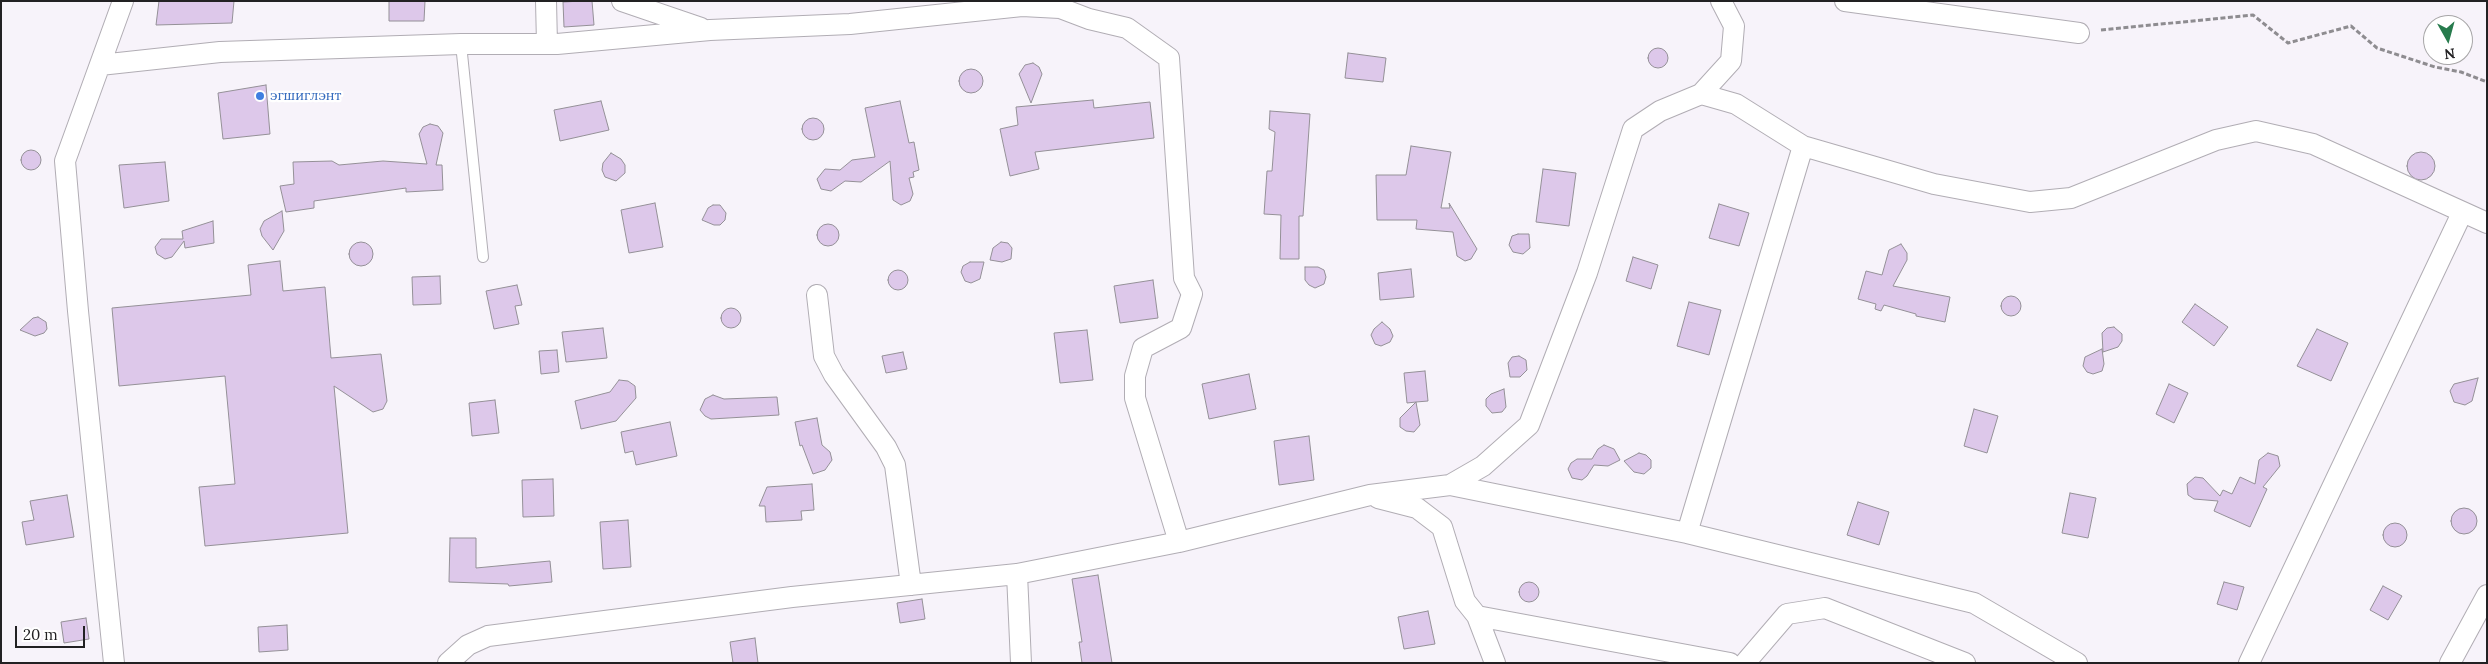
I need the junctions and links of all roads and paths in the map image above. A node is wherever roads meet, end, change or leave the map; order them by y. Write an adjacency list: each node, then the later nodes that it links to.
1 (123, 1): 10 (street)
2 (546, 1): 9 (street)
3 (622, 1): 6 (street)
4 (1721, 1): 12 (street)
5 (1845, 1): 7 (street)
6 (710, 30): 9 (street); 21 (street)
7 (2079, 33): 11 (path)
8 (460, 44): 9 (street); 10 (street); 16 (lane)
9 (547, 44)
10 (100, 66): 26 (street)
11 (2487, 82)
12 (1701, 94): 13 (street); 18 (street)
13 (1803, 146): 14 (street); 20 (street)
14 (2462, 213): 15 (street); 34 (street)
15 (2487, 223)
16 (483, 256)
17 (817, 295): 23 (street)
18 (1450, 485): 19 (street); 20 (street)
19 (1370, 495): 21 (street); 25 (street)
20 (1688, 533): 33 (street)
21 (1179, 542): 22 (street)
22 (1017, 574): 23 (street); 28 (street)
23 (911, 585): 27 (street)
24 (2487, 595): 35 (street)
25 (1477, 616): 29 (street); 30 (street)
26 (114, 663)
27 (448, 663)
28 (1021, 663)
29 (1495, 663)
30 (1730, 663)
31 (1745, 663): 32 (street)
32 (1965, 663)
33 (2077, 663)
34 (2249, 663)
35 (2450, 663)

